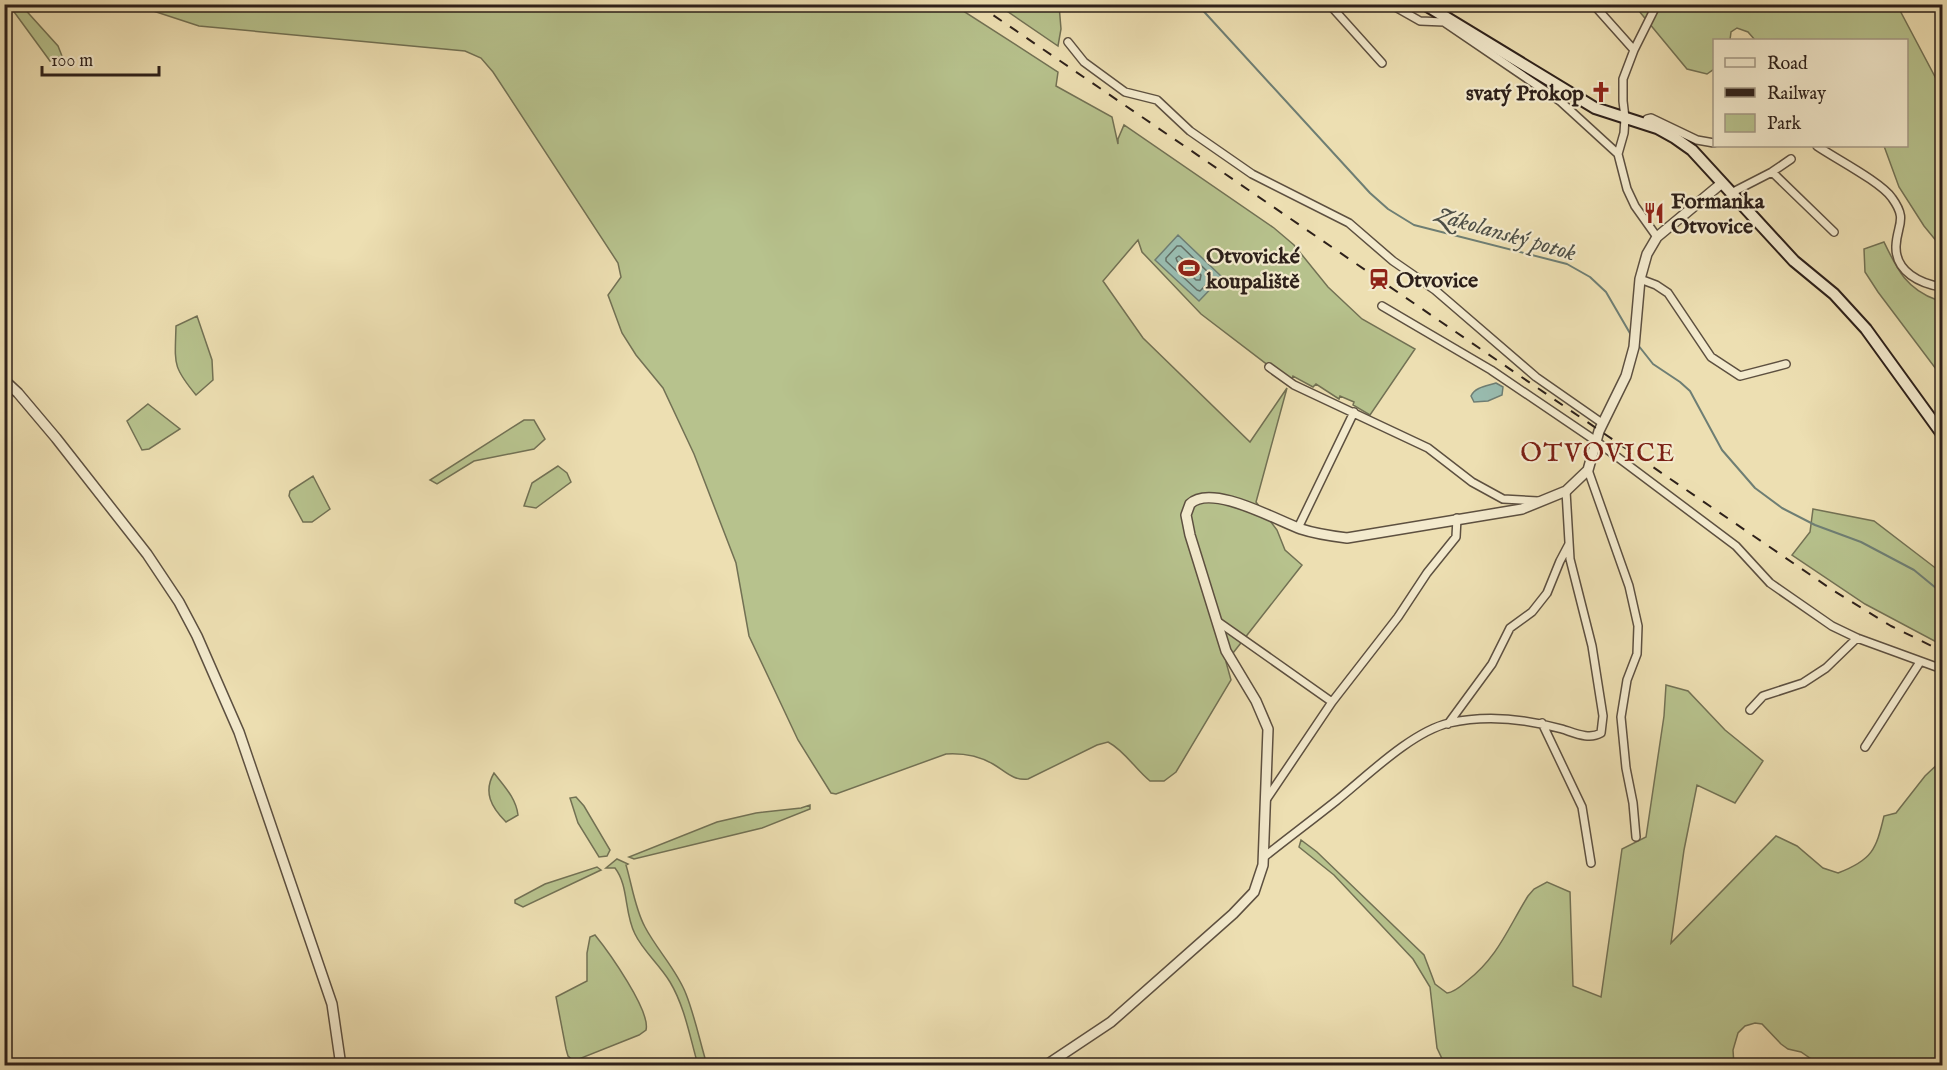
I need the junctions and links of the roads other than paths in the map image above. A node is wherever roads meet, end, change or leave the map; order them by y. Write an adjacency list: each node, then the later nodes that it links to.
1 (1329, 4): 9 (street)
2 (1390, 4): 6 (street)
3 (1424, 4): 6 (main road)
4 (1593, 4): 8 (street)
5 (1657, 4): 8 (street)
6 (1443, 19): 10 (main road); 14 (street)
7 (1068, 42): 28 (street)
8 (1634, 50): 10 (street)
9 (1382, 63)
10 (1625, 118): 11 (main road); 14 (street)
11 (1645, 124): 12 (street); 17 (main road)
12 (1713, 143)
13 (1819, 147): 22 (street)
14 (1618, 154): 20 (street)
15 (1791, 159): 16 (street)
16 (1772, 172): 18 (street); 19 (street)
17 (1722, 183): 18 (main road); 20 (street)
18 (1731, 193): 29 (main road)
19 (1834, 232)
20 (1657, 237): 21 (street)
21 (1640, 279): 24 (street); 28 (street)
22 (1942, 287)
23 (1382, 306): 30 (street)
24 (1786, 364)
25 (1269, 367): 27 (street)
26 (4, 380): 50 (street)
27 (1354, 412): 33 (street); 35 (street)
28 (1602, 423): 30 (street)
29 (1942, 434)
30 (1596, 441): 31 (street); 38 (street)
31 (1588, 470): 32 (street); 47 (street)
32 (1566, 490): 33 (street); 36 (street)
33 (1540, 501): 34 (street)
34 (1457, 518): 35 (street); 41 (street)
35 (1298, 528): 37 (street)
36 (1569, 544): 43 (street); 44 (street)
37 (1216, 621): 41 (street); 46 (street)
38 (1857, 638): 39 (street); 42 (street)
39 (1920, 662): 40 (street); 45 (street)
40 (1942, 669)
41 (1332, 702): 46 (street)
42 (1750, 710)
43 (1542, 723): 44 (street); 49 (street)
44 (1448, 724): 48 (street)
45 (1865, 747)
46 (1266, 800): 48 (street)
47 (1636, 837)
48 (1264, 857): 51 (street)
49 (1591, 863)
50 (341, 1065)
51 (1045, 1065)

